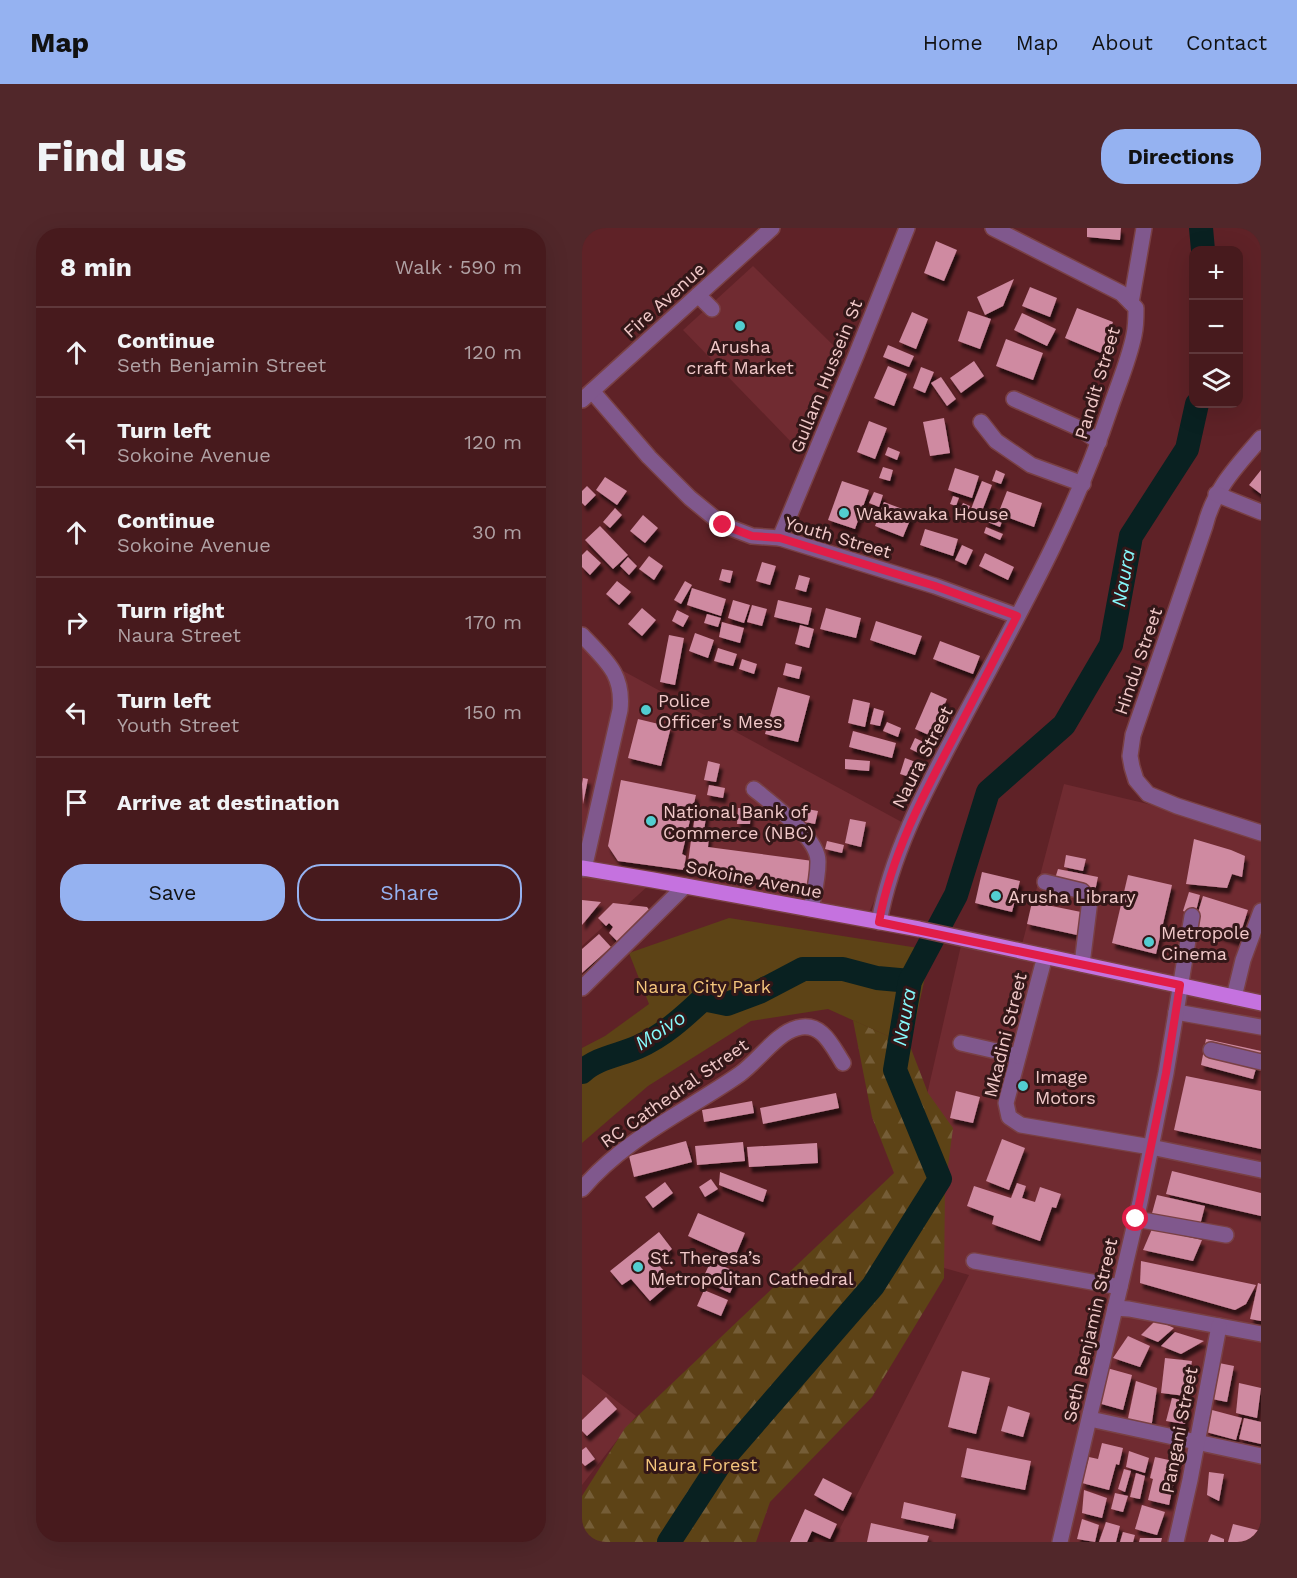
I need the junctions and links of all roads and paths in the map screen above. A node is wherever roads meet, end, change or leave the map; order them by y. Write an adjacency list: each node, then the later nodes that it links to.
1 (772, 228): 5 (street, Fire Avenue)
2 (907, 228): 16 (street, Gullam Hussein St)
3 (993, 228): 6 (street)
4 (1144, 228): 6 (street, Pandit Street)
5 (698, 295): 7 (street); 8 (street, Fire Avenue)
6 (1131, 303): 12 (street, Pandit Street)
7 (712, 309)
8 (587, 396): 16 (street, Youth Street)
9 (1014, 399): 12 (street)
10 (981, 422): 13 (street)
11 (1261, 438): 14 (street, Hindu Street)
12 (1099, 442): 13 (street, Pandit Street)
13 (1083, 484): 17 (street, Pandit Street)
14 (1216, 494): 15 (street); 20 (street, Hindu Street)
15 (1261, 512)
16 (780, 538): 17 (street, Youth Street)
17 (1017, 616): 27 (street, Naura Street)
18 (582, 635): 21 (street)
19 (754, 789): 24 (street)
20 (1261, 832)
21 (583, 868): 23 (main road, Sokoine Avenue)
22 (1045, 882): 29 (street)
23 (685, 886): 24 (main road, Sokoine Avenue); 31 (street)
24 (812, 909): 27 (main road, Sokoine Avenue)
25 (1261, 911): 32 (street)
26 (1192, 916): 30 (street, Seth Benjamin Street)
27 (879, 922): 28 (main road, Sokoine Avenue)
28 (1045, 956): 29 (main road); 38 (street, Mkadini Street)
29 (1082, 964): 30 (main road)
30 (1180, 985): 32 (main road); 34 (street, Seth Benjamin Street)
31 (582, 988)
32 (1234, 997): 33 (main road)
33 (1261, 1003)
34 (1176, 1012): 35 (street); 41 (street, Seth Benjamin Street)
35 (1261, 1027)
36 (962, 1043): 38 (street)
37 (1210, 1050): 39 (street)
38 (1018, 1056): 41 (street, Mkadini Street)
39 (1261, 1062)
40 (843, 1063): 43 (street, RC Cathedral Street)
41 (1151, 1147): 42 (street, Mkadini Street); 44 (street, Seth Benjamin Street)
42 (1261, 1170)
43 (582, 1189)
44 (1136, 1219): 45 (street); 47 (street, Seth Benjamin Street)
45 (1226, 1235)
46 (974, 1262): 47 (street)
47 (1120, 1287): 48 (street, Seth Benjamin Street)
48 (1115, 1308): 49 (street); 51 (street, Seth Benjamin Street)
49 (1219, 1326): 50 (street); 52 (street, Pangani Street)
50 (1261, 1334)
51 (1090, 1419): 52 (street); 54 (street, Seth Benjamin Street)
52 (1196, 1443): 53 (street); 55 (street, Pangani Street)
53 (1261, 1456)
54 (1060, 1542)
55 (1176, 1542)

